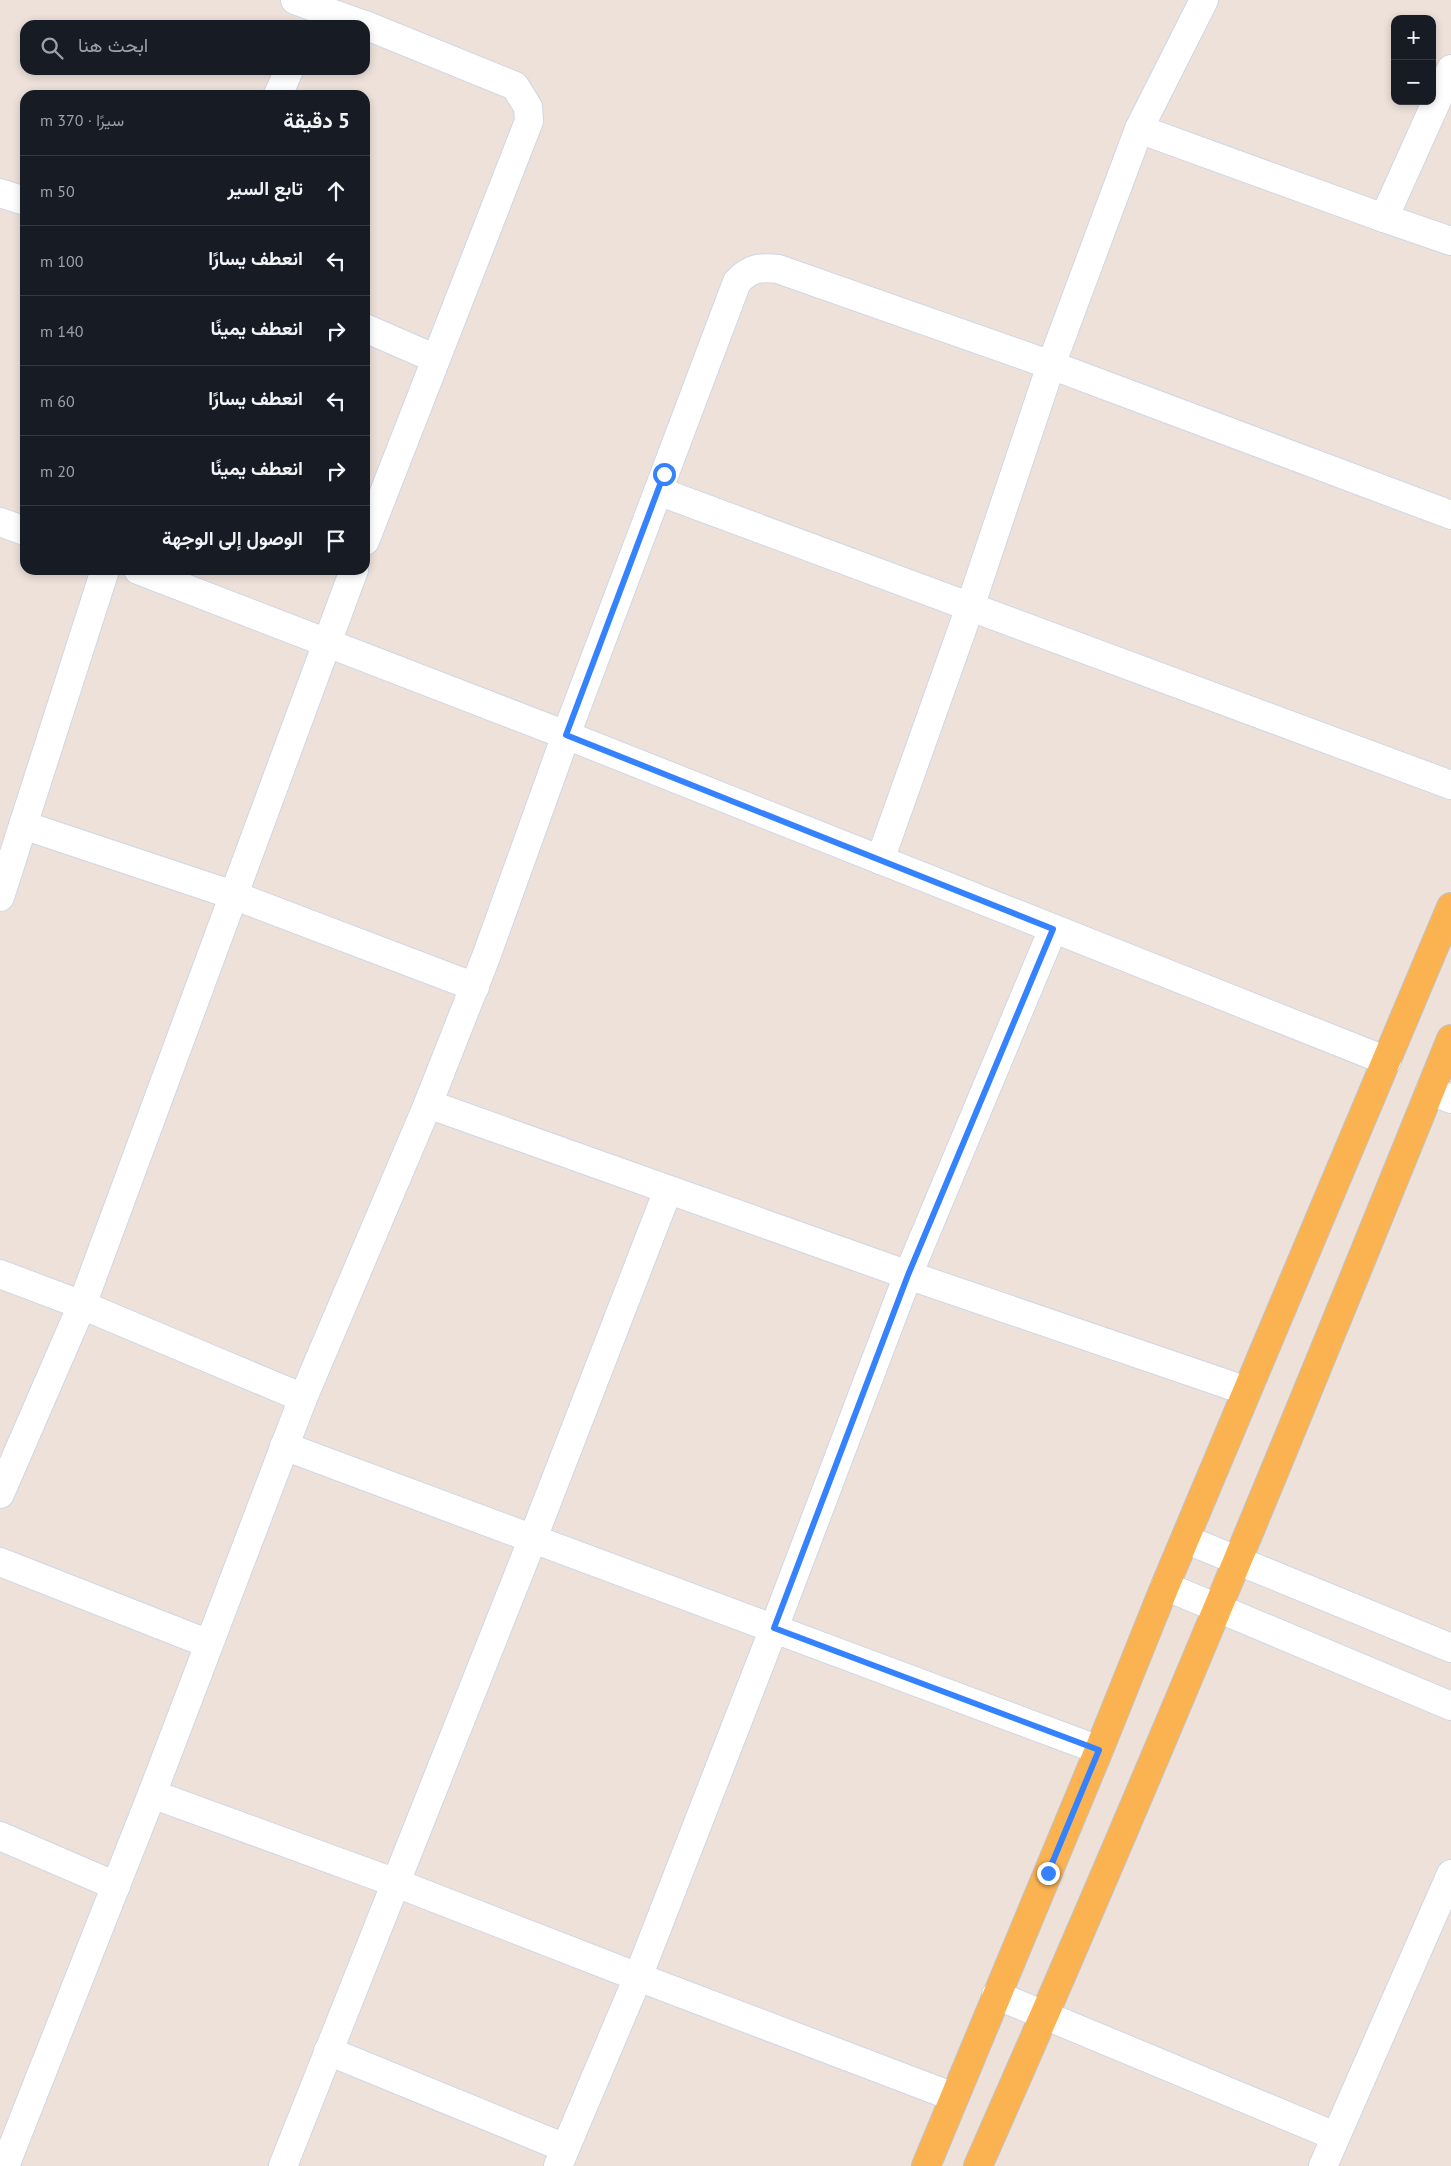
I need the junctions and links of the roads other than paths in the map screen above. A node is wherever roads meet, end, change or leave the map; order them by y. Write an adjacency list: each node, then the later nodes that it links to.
1 (1204, 0): 8 (street)
2 (309, 8): 3 (street)
3 (348, 20)
4 (370, 27): 14 (street)
5 (1451, 69): 11 (street)
6 (287, 75): 7 (street)
7 (280, 90)
8 (1139, 129): 11 (street); 15 (street)
9 (0, 193): 10 (street)
10 (20, 199)
11 (1384, 218): 12 (street)
12 (1451, 241)
13 (370, 330): 14 (street)
14 (436, 359): 20 (street)
15 (1051, 365): 16 (street); 17 (street); 24 (street)
16 (658, 491): 24 (street); 26 (street)
17 (1451, 515)
18 (0, 522): 19 (street)
19 (20, 528)
20 (370, 528)
21 (103, 575): 28 (street)
22 (151, 575): 25 (street)
23 (352, 575): 25 (street)
24 (970, 607): 27 (street); 29 (street)
25 (326, 641): 26 (street); 30 (street)
26 (566, 735): 29 (street); 34 (street)
27 (1451, 785)
28 (23, 825): 30 (street); 31 (street)
29 (880, 860): 33 (street)
30 (233, 896): 34 (street); 42 (street)
31 (0, 897)
32 (1451, 907): 36 (main road)
33 (1053, 929): 36 (street); 41 (street)
34 (475, 987): 38 (street)
35 (1451, 1039): 37 (main road)
36 (1387, 1061): 43 (main road)
37 (1440, 1095): 49 (main road)
38 (428, 1104): 39 (street); 44 (street)
39 (668, 1190): 41 (street); 47 (street)
40 (0, 1274): 42 (street)
41 (908, 1275): 43 (street); 53 (street)
42 (82, 1305): 44 (street); 46 (street)
43 (1247, 1391): 48 (main road)
44 (303, 1398): 45 (street)
45 (284, 1446): 47 (street); 54 (street)
46 (0, 1494)
47 (533, 1538): 53 (street); 61 (street)
48 (1185, 1539): 49 (street); 51 (main road)
49 (1239, 1560): 52 (main road); 55 (street)
50 (0, 1562): 54 (street)
51 (1165, 1586): 52 (street); 57 (main road)
52 (1218, 1608): 56 (street); 65 (main road)
53 (774, 1628): 57 (street); 63 (street)
54 (209, 1644): 58 (street)
55 (1451, 1648)
56 (1451, 1706)
57 (1099, 1750): 64 (main road)
58 (152, 1794): 61 (street); 62 (street)
59 (0, 1836): 62 (street)
60 (1451, 1874): 69 (street)
61 (396, 1883): 63 (street); 66 (street)
62 (116, 1886): 68 (street)
63 (638, 1977): 67 (street); 70 (street)
64 (996, 1995): 65 (street); 67 (main road)
65 (1045, 2015): 69 (street); 74 (main road)
66 (328, 2051): 70 (street); 72 (street)
67 (954, 2097): 73 (main road)
68 (10, 2124): 71 (street)
69 (1335, 2136): 75 (street)
70 (562, 2157)
71 (5, 2166)
72 (283, 2166)
73 (926, 2166)
74 (978, 2166)
75 (1323, 2166)

